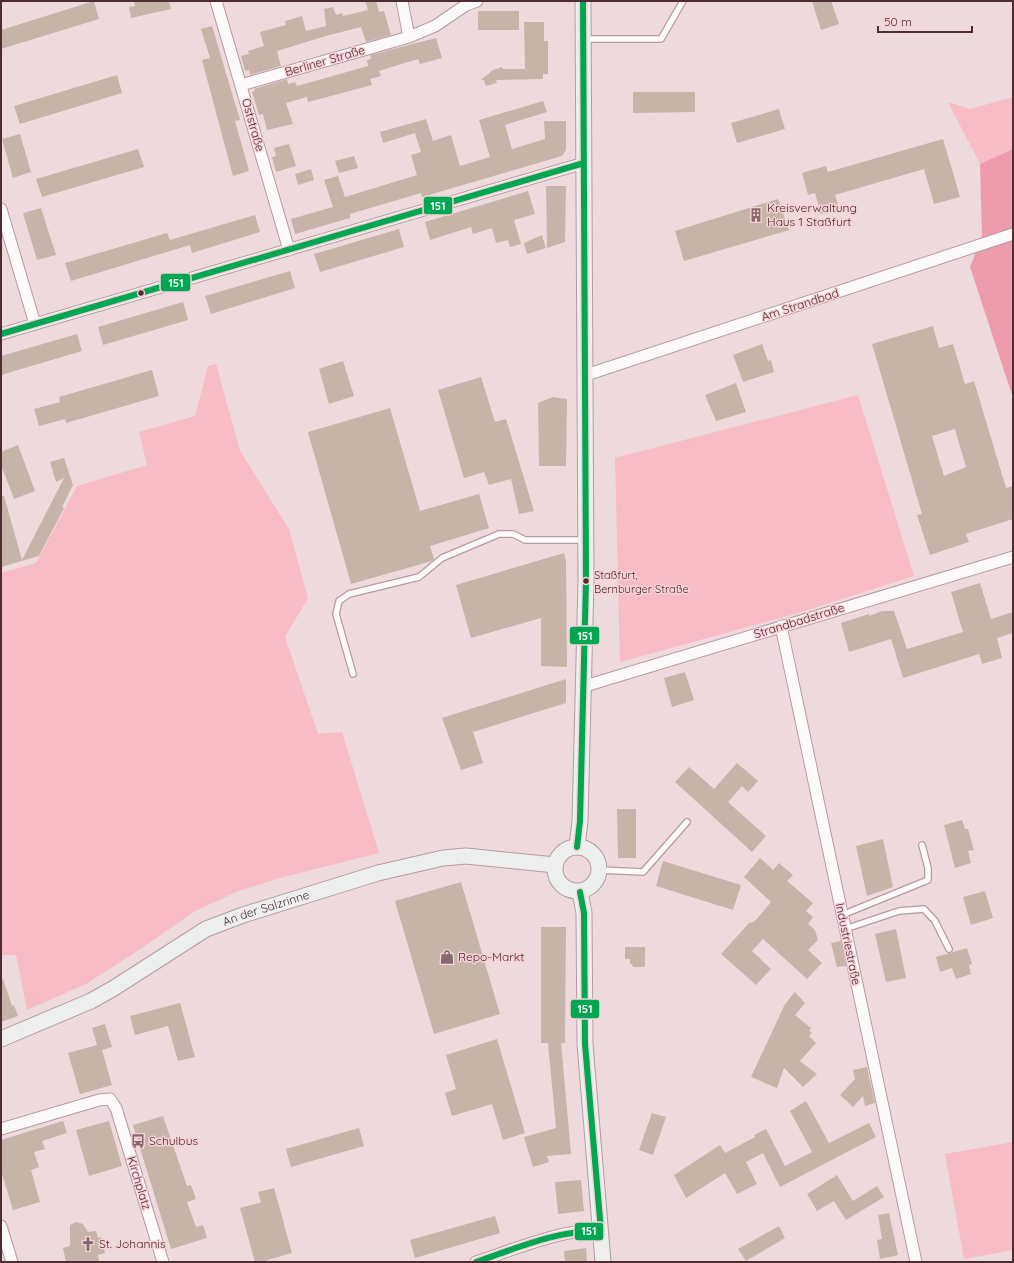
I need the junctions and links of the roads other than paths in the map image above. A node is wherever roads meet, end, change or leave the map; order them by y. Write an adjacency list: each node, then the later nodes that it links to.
1 (216, 1): 8 (street, Oststraße)
2 (402, 1): 6 (street)
3 (477, 1): 6 (street, Berliner Straße)
4 (583, 1): 7 (main road)
5 (683, 1): 7 (lane)
6 (409, 37): 8 (street, Berliner Straße)
7 (582, 39): 9 (main road)
8 (241, 85): 12 (street, Oststraße)
9 (584, 163): 12 (street); 15 (main road)
10 (1, 209): 13 (street)
11 (1013, 234): 15 (street, Am Strandbad)
12 (289, 250): 13 (street)
13 (34, 324): 14 (street)
14 (1, 334)
15 (586, 375): 16 (main road)
16 (586, 540): 19 (lane); 20 (main road)
17 (1013, 556): 18 (street, Strandbadstraße)
18 (781, 626): 20 (street, Strandbadstraße); 27 (street, Industriestraße)
19 (353, 674)
20 (584, 686): 23 (main road)
21 (687, 822): 25 (lane)
22 (922, 845): 27 (lane)
23 (577, 847): 24 (main road); 25 (main road)
24 (556, 865): 26 (main road); 30 (main road, An der Salzrinne)
25 (600, 870): 26 (main road)
26 (580, 892): 33 (main road)
27 (842, 916): 28 (street, Industriestraße)
28 (845, 929): 29 (lane); 38 (street, Industriestraße)
29 (950, 948)
30 (1, 1039)
31 (1, 1129): 35 (street, Kirchplatz)
32 (1, 1226): 34 (street)
33 (601, 1231): 36 (street); 37 (main road)
34 (12, 1262)
35 (163, 1262)
36 (476, 1262)
37 (603, 1262)
38 (916, 1262)

